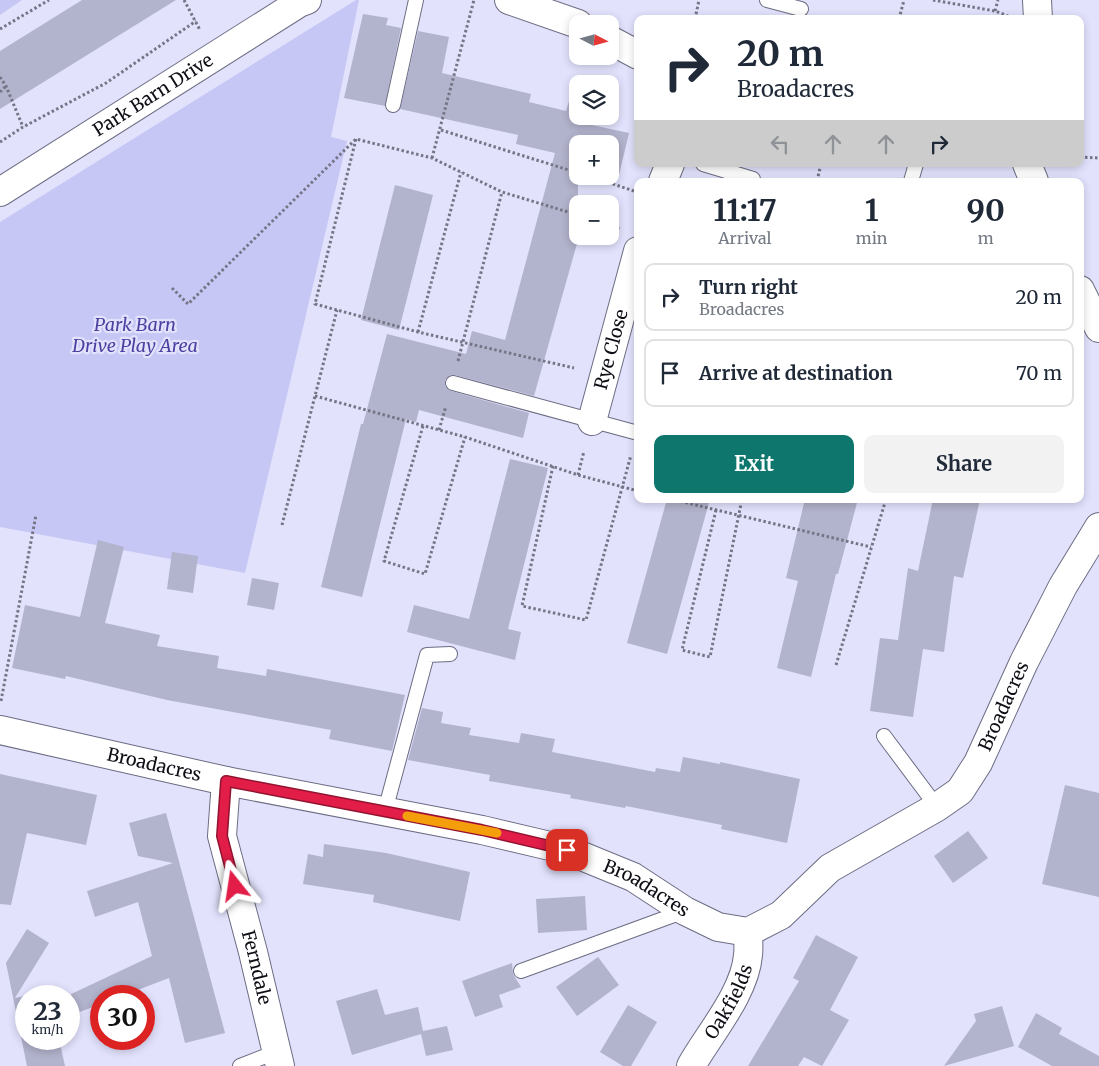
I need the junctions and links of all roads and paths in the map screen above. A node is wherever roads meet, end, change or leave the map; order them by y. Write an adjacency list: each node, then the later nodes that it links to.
1 (49, 0): 20 (path)
2 (416, 0): 26 (lane)
3 (474, 0): 28 (path)
4 (509, 0): 19 (street)
5 (699, 0): 14 (path)
6 (767, 0): 12 (lane)
7 (904, 0): 15 (path)
8 (933, 0): 13 (path)
9 (998, 0): 13 (path)
10 (1037, 0): 17 (street)
11 (301, 1): 40 (street, Park Barn Drive)
12 (801, 9)
13 (995, 11): 16 (path)
14 (696, 15)
15 (900, 15)
16 (1006, 15)
17 (1038, 15)
18 (196, 21): 27 (path)
19 (569, 21)
20 (0, 29)
21 (619, 45): 22 (street)
22 (634, 53)
23 (0, 77): 24 (path)
24 (6, 86): 25 (path); 27 (path)
25 (0, 92)
26 (393, 105)
27 (23, 127): 30 (path)
28 (441, 130): 31 (path); 35 (path)
29 (356, 139): 31 (path); 44 (path); 46 (path)
30 (0, 142)
31 (432, 158): 36 (path)
32 (1084, 158): 33 (path)
33 (1099, 158)
34 (714, 167): 37 (lane)
35 (569, 170)
36 (461, 172): 41 (path); 48 (path)
37 (750, 178)
38 (617, 185): 39 (path)
39 (634, 191)
40 (0, 192)
41 (502, 192): 42 (path); 49 (path)
42 (569, 212)
43 (634, 266): 50 (street, Rye Close)
44 (172, 288)
45 (1084, 298): 47 (street)
46 (337, 310): 48 (path); 52 (path)
47 (1099, 328)
48 (418, 332): 49 (path)
49 (463, 342): 50 (path)
50 (604, 375): 53 (street, Rye Close)
51 (453, 383): 53 (lane)
52 (315, 396): 54 (path); 67 (path)
53 (592, 421): 55 (lane)
54 (423, 426): 56 (path); 56 (path)
55 (634, 432)
56 (465, 437): 58 (path)
57 (634, 444): 59 (path)
58 (552, 466): 59 (path); 59 (path)
59 (622, 487): 60 (path)
60 (634, 490)
61 (687, 503): 64 (path)
62 (741, 503): 66 (path)
63 (885, 503): 69 (path)
64 (716, 510): 66 (path); 66 (path)
65 (36, 514): 72 (path)
66 (738, 515): 69 (path)
67 (282, 525)
68 (1099, 527): 76 (street, Broadacres)
69 (871, 547): 71 (path)
70 (450, 654): 77 (lane)
71 (836, 665)
72 (0, 704)
73 (0, 730): 75 (street, Broadacres)
74 (884, 736): 76 (lane)
75 (226, 781): 77 (street, Broadacres); 81 (street, Ferndale)
76 (937, 807): 79 (street, Broadacres)
77 (385, 812): 78 (street, Broadacres)
78 (685, 911): 79 (street, Broadacres); 80 (lane)
79 (748, 932): 83 (street, Oakfields)
80 (521, 971)
81 (278, 1059): 82 (lane)
82 (240, 1066)
83 (691, 1066)

